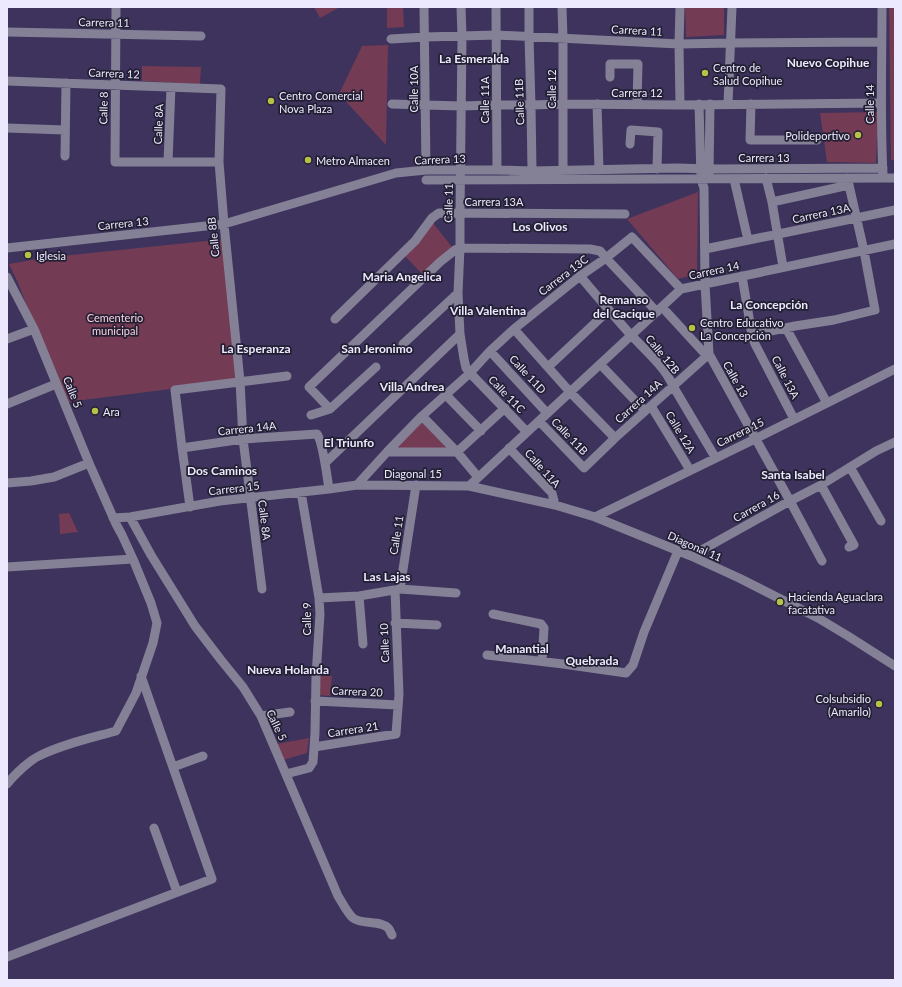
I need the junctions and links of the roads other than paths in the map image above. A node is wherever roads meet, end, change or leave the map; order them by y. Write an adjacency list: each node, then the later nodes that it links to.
1 (116, 7): 11 (street, Calle 8)
2 (424, 7): 16 (street, Calle 10A)
3 (461, 7): 13 (street, Calle 11)
4 (496, 7): 14 (street, Calle 11A)
5 (529, 7): 15 (street, Calle 11B)
6 (562, 7): 17 (street, Calle 12)
7 (680, 7): 21 (street)
8 (732, 7): 20 (street)
9 (882, 7): 19 (street, Calle 14)
10 (7, 32): 11 (street, Carrera 11)
11 (116, 34): 12 (street, Carrera 11); 25 (street, Calle 8)
12 (201, 36)
13 (462, 36): 14 (street, Carrera 11); 16 (street, Carrera 11); 40 (street, Calle 11)
14 (496, 36): 15 (street, Carrera 11); 29 (street, Calle 11A)
15 (529, 36): 17 (street, Carrera 11); 41 (street, Calle 11B)
16 (425, 37): 18 (street, Carrera 11); 39 (street, Calle 10A)
17 (563, 39): 21 (street, Carrera 11); 30 (street, Calle 12)
18 (391, 40)
19 (882, 42): 20 (street, Carrera 11); 38 (street, Calle 14)
20 (731, 43): 21 (street, Carrera 11); 36 (street)
21 (679, 44): 33 (street)
22 (610, 77): 32 (street)
23 (7, 81): 24 (street, Carrera 12)
24 (66, 83): 25 (street, Carrera 12); 43 (street)
25 (116, 85): 26 (street, Carrera 12); 47 (street, Calle 8)
26 (171, 87): 27 (street, Carrera 12); 47 (street, Calle 8A)
27 (221, 89): 48 (street, Calle 8B)
28 (392, 104): 39 (street, Carrera 12)
29 (496, 104): 40 (street, Carrera 12); 41 (street, Carrera 12); 52 (street, Calle 11A)
30 (563, 104): 31 (street, Carrera 12); 41 (street, Carrera 12); 53 (street, Calle 12)
31 (597, 104): 32 (street, Carrera 12); 54 (street)
32 (637, 104): 33 (street, Carrera 12)
33 (680, 104): 34 (street, Carrera 12)
34 (699, 104): 35 (street, Carrera 12); 51 (street, Calle 13)
35 (710, 104): 36 (street, Carrera 12); 51 (street, Calle 13)
36 (728, 104): 37 (street, Carrera 12)
37 (751, 104): 38 (street, Carrera 12); 44 (street)
38 (881, 104): 49 (street, Calle 14)
39 (425, 105): 40 (street, Carrera 12); 56 (street, Calle 10A)
40 (461, 106): 57 (street, Calle 11)
41 (531, 106): 55 (street, Calle 11B)
42 (7, 128): 43 (street)
43 (65, 130): 46 (street)
44 (817, 140)
45 (630, 144): 50 (street)
46 (65, 156)
47 (168, 162): 48 (street)
48 (219, 162): 69 (street, Calle 8B)
49 (883, 168): 51 (street, Carrera 13); 60 (street, Calle 14)
50 (657, 169): 51 (street, Carrera 13); 54 (street, Carrera 13)
51 (705, 169): 62 (street, Calle 13)
52 (497, 170): 55 (street, Carrera 13); 57 (street, Carrera 13)
53 (563, 170): 54 (street, Carrera 13); 55 (street, Carrera 13)
54 (599, 170)
55 (532, 171)
56 (426, 175): 57 (street, Carrera 13); 69 (street, Carrera 13)
57 (460, 175): 62 (street, Carrera 13); 66 (street, Calle 11)
58 (734, 178): 59 (street, Carrera 13); 62 (street, Carrera 13); 71 (street)
59 (766, 178): 63 (street, Carrera 13); 64 (street)
60 (883, 178): 61 (street, Carrera 13); 63 (street, Carrera 13)
61 (895, 178)
62 (705, 179): 75 (street, Calle 13)
63 (848, 181): 64 (street, Carrera 13); 68 (street)
64 (772, 202): 70 (street)
65 (895, 210): 68 (street, Carrera 13A)
66 (460, 213): 67 (street, Carrera 13A); 74 (street, Calle 11); 87 (street, Carrera 13A)
67 (625, 214)
68 (857, 218): 70 (street, Carrera 13A); 76 (street)
69 (224, 224): 73 (street, Carrera 13); 104 (street, Calle 8B)
70 (778, 234): 71 (street, Carrera 13A); 78 (street)
71 (748, 240): 75 (street, Carrera 13A)
72 (895, 244): 76 (street, Carrera 14)
73 (7, 248)
74 (460, 248): 77 (street); 84 (street, Calle 11); 113 (street)
75 (704, 249): 82 (street, Calle 13)
76 (864, 251): 78 (street, Carrera 14); 89 (street)
77 (606, 258): 79 (street, Carrera 13C); 83 (street, Carrera 13C); 86 (street)
78 (783, 268): 80 (street, Carrera 14)
79 (580, 276): 85 (street, Calle 12B); 88 (street, Carrera 13C)
80 (742, 276): 82 (street, Carrera 14); 93 (street, Calle 13A)
81 (7, 277): 90 (street, Calle 5)
82 (705, 284): 83 (street, Carrera 14); 97 (street, Calle 13)
83 (681, 289): 86 (street, Carrera 14)
84 (458, 293): 91 (street, Calle 11); 95 (street)
85 (609, 310): 92 (street, Calle 12B); 100 (street)
86 (659, 310): 92 (street, Carrera 14); 97 (street)
87 (335, 319)
88 (514, 328): 96 (street, Carrera 13C); 100 (street)
89 (786, 328): 93 (street); 109 (street)
90 (34, 329): 94 (street); 105 (street, Calle 5)
91 (460, 334): 102 (street, Calle 11); 131 (street)
92 (632, 335): 98 (street, Carrera 14); 106 (street, Calle 12B)
93 (752, 335): 117 (street, Calle 13A)
94 (7, 340)
95 (403, 344)
96 (490, 351): 102 (street, Carrera 13C); 114 (street, Calle 11D)
97 (708, 355): 106 (street, Carrera 14A); 122 (street, Calle 13)
98 (600, 364): 107 (street, Carrera 14); 112 (street, Calle 12A)
99 (376, 367): 113 (street)
100 (548, 367): 107 (street)
101 (895, 369): 109 (street, Carrera 15)
102 (470, 373): 108 (street, Carrera 13C); 111 (street, Calle 11C)
103 (287, 376): 104 (street)
104 (240, 381): 123 (street, Calle 8A); 125 (street)
105 (56, 384): 110 (street); 130 (street, Calle 5)
106 (673, 386): 112 (street, Carrera 14A); 129 (street, Calle 12B)
107 (570, 392): 114 (street, Carrera 14); 121 (street)
108 (445, 394): 116 (street, Carrera 13C); 119 (street)
109 (827, 403): 117 (street, Carrera 15)
110 (7, 404)
111 (505, 408): 119 (street); 120 (street, Calle 11C)
112 (648, 408): 121 (street, Carrera 14A); 134 (street, Calle 12A)
113 (330, 409): 115 (street)
114 (547, 413): 118 (street, Carrera 14)
115 (311, 414)
116 (422, 416): 127 (street, Carrera 13C); 128 (street)
117 (794, 419): 122 (street, Carrera 15)
118 (539, 421): 120 (street, Carrera 14); 133 (street, Calle 11B)
119 (481, 431): 128 (street)
120 (527, 432): 126 (street, Carrera 14)
121 (615, 438): 133 (street, Carrera 14A)
122 (755, 439): 129 (street, Carrera 15); 144 (street, Calle 13)
123 (243, 440): 125 (street, Carrera 14A); 131 (street, Carrera 14A); 143 (street, Calle 8A)
124 (895, 442): 132 (street, Carrera 16)
125 (182, 448): 146 (street)
126 (510, 448): 135 (street, Carrera 14); 145 (street, Calle 11A)
127 (387, 452): 128 (street); 137 (street, Carrera 13C)
128 (457, 452): 135 (street)
129 (715, 458): 134 (street, Carrera 15)
130 (89, 463): 136 (street); 149 (street, Calle 5)
131 (325, 464): 141 (street)
132 (850, 467): 139 (street, Carrera 16); 150 (street)
133 (584, 468)
134 (690, 470): 148 (street, Carrera 15)
135 (478, 477): 140 (street, Carrera 14)
136 (7, 483)
137 (357, 485): 138 (street, Diagonal 15); 141 (street, Carrera 15)
138 (416, 485): 140 (street, Diagonal 15); 158 (street, Calle 11)
139 (821, 485): 144 (street, Carrera 16); 151 (street)
140 (469, 486): 145 (street, Diagonal 11)
141 (329, 489): 142 (street, Carrera 15)
142 (301, 492): 143 (street, Carrera 15); 161 (street, Calle 9)
143 (251, 498): 146 (street, Carrera 15); 157 (street, Calle 8A)
144 (790, 501): 153 (street, Carrera 16); 155 (street, Calle 13)
145 (554, 505): 148 (street, Diagonal 11)
146 (190, 506): 147 (street, Carrera 15)
147 (130, 517): 149 (street, Carrera 15); 173 (street, Calle 5)
148 (595, 517): 152 (street, Diagonal 11)
149 (113, 518): 154 (street, Calle 5)
150 (881, 522)
151 (849, 547)
152 (678, 551): 153 (street, Diagonal 11); 167 (street)
153 (691, 556): 168 (street, Diagonal 11)
154 (133, 559): 156 (street); 169 (street, Calle 5)
155 (822, 561)
156 (7, 567)
157 (262, 589)
158 (397, 590): 159 (street); 160 (street); 163 (street, Calle 10)
159 (456, 593)
160 (359, 596): 161 (street); 165 (street)
161 (319, 598): 170 (street, Calle 9)
162 (493, 614): 167 (street)
163 (396, 623): 164 (street); 171 (street, Calle 10)
164 (437, 625)
165 (363, 644)
166 (487, 655): 167 (street)
167 (542, 661)
168 (895, 666)
169 (142, 676): 177 (street); 179 (street, Calle 5)
170 (315, 702): 171 (street, Carrera 20); 175 (street, Calle 9)
171 (398, 705): 174 (street, Calle 10)
172 (290, 712): 173 (street)
173 (261, 716): 178 (street, Calle 5)
174 (396, 734): 175 (street, Carrera 21)
175 (314, 747): 178 (street, Calle 9)
176 (203, 756): 177 (street)
177 (174, 767): 181 (street)
178 (286, 774): 182 (street, Calle 5)
179 (7, 784)
180 (154, 828): 181 (street)
181 (177, 892): 183 (street)
182 (392, 935)
183 (7, 956)

